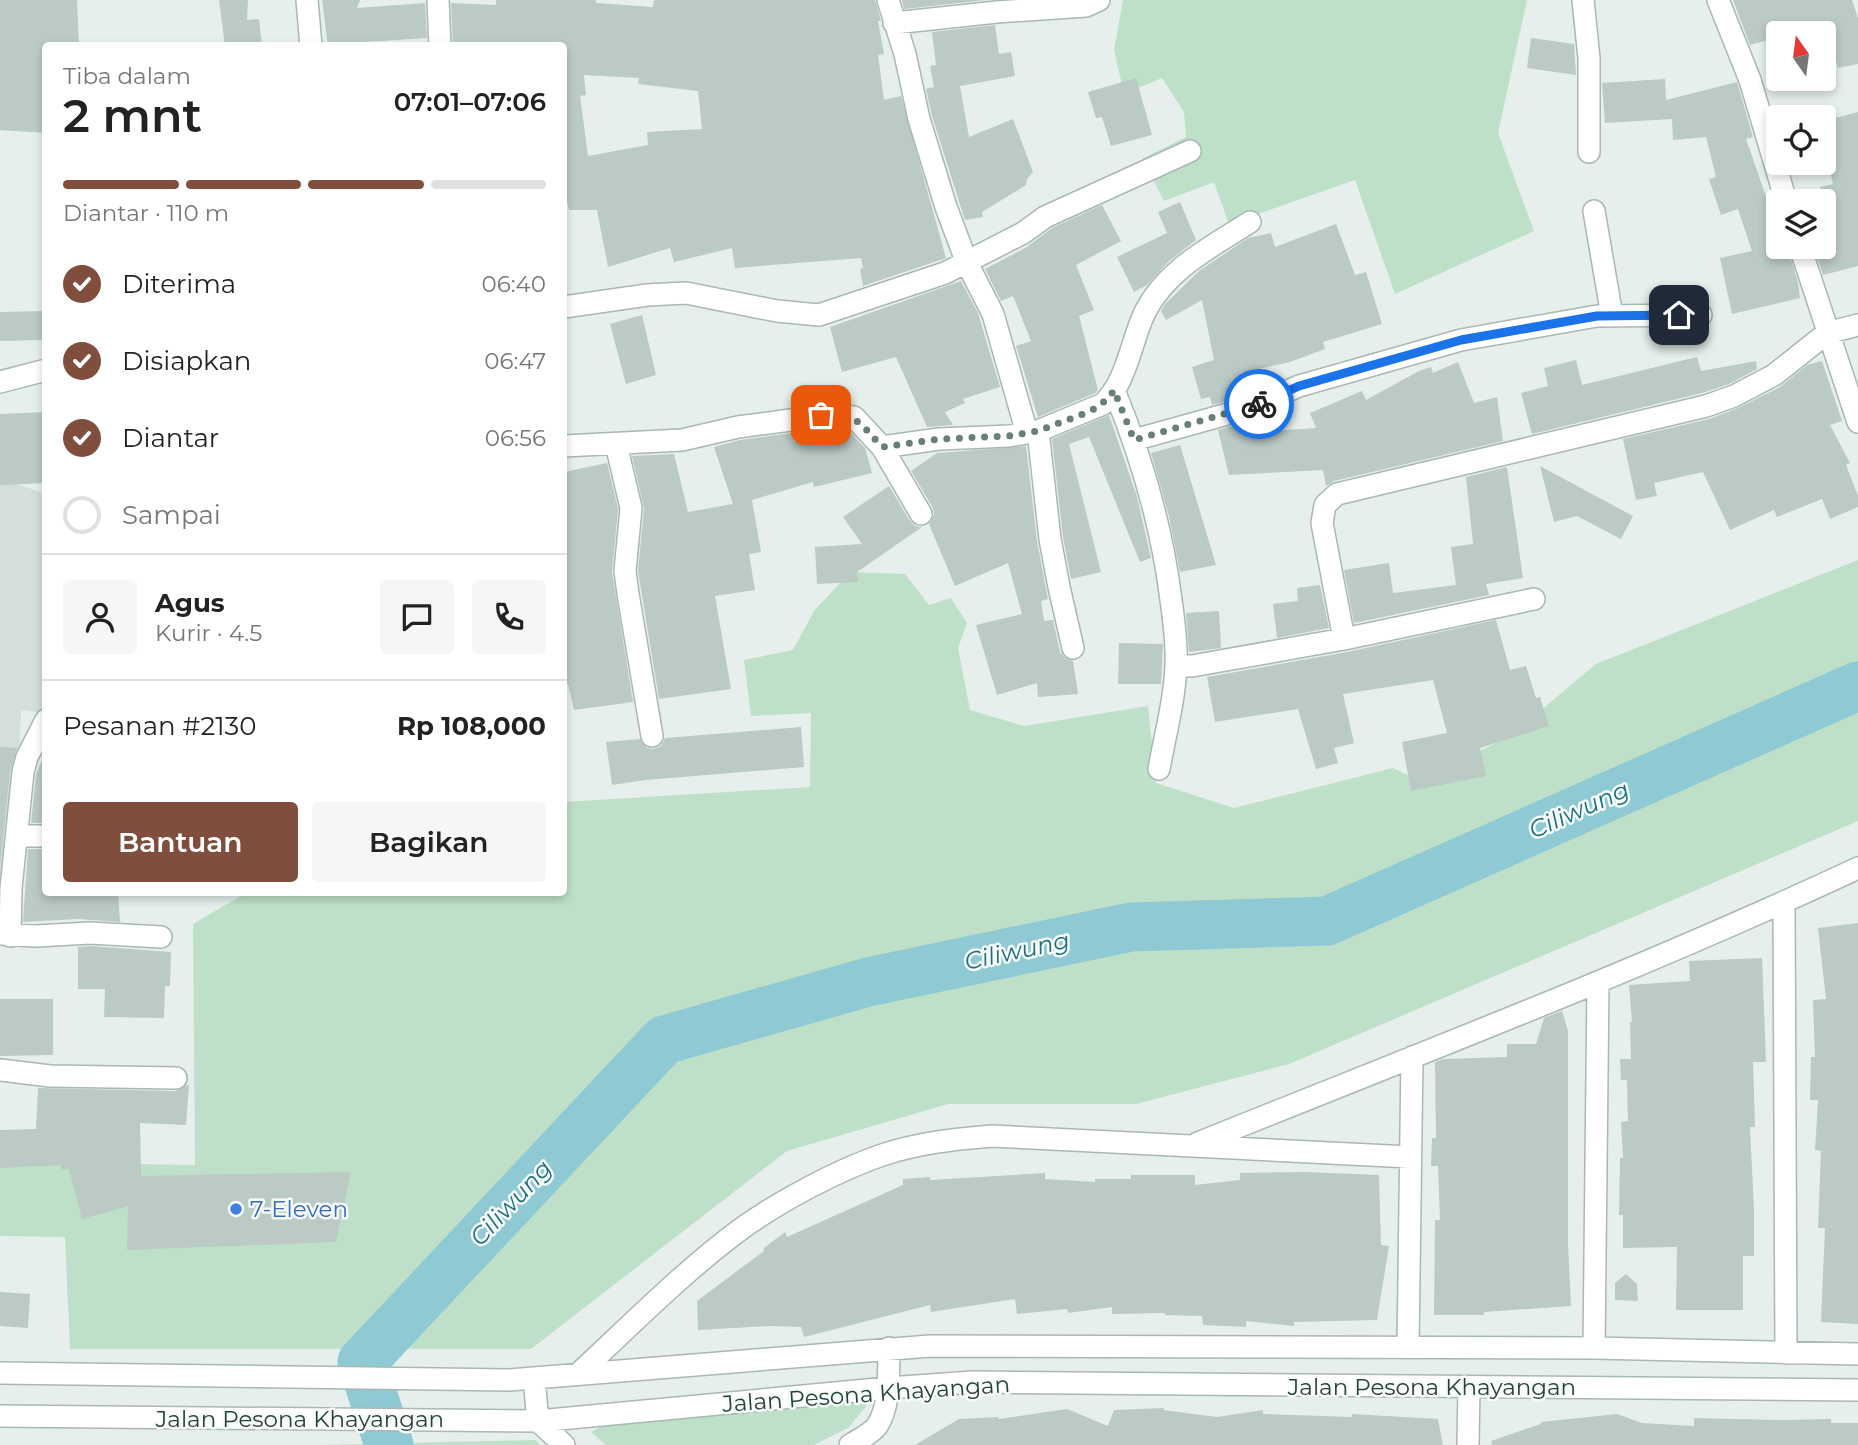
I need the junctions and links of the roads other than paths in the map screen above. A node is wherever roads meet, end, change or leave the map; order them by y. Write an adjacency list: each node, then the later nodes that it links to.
1 (307, 0): 8 (street)
2 (438, 0): 9 (street)
3 (888, 0): 7 (street)
4 (1100, 0): 7 (street)
5 (1583, 0): 11 (street)
6 (1718, 0): 12 (street)
7 (894, 23): 16 (street)
8 (311, 42)
9 (440, 42)
10 (1190, 152): 16 (street)
11 (1590, 152)
12 (1782, 189)
13 (1594, 211): 19 (street)
14 (1250, 222): 24 (street)
15 (1804, 259): 21 (street)
16 (967, 263): 17 (street); 26 (street)
17 (567, 307)
18 (1701, 315): 19 (street)
19 (1612, 316): 27 (street)
20 (1858, 325): 21 (street)
21 (1827, 333): 25 (street); 33 (street)
22 (42, 371): 23 (street)
23 (0, 382)
24 (1114, 390): 26 (street); 27 (street)
25 (1858, 422)
26 (1033, 432): 30 (street); 34 (street)
27 (1134, 440): 35 (street)
28 (616, 444): 29 (street); 30 (street); 37 (street)
29 (567, 446)
30 (882, 447): 31 (street)
31 (921, 514)
32 (1534, 599): 33 (street)
33 (1344, 639): 35 (street)
34 (1073, 649)
35 (1177, 666): 38 (street)
36 (42, 728): 39 (street)
37 (652, 736)
38 (1159, 769)
39 (17, 836): 40 (street); 43 (street)
40 (42, 836)
41 (1858, 868): 42 (street)
42 (1784, 903): 45 (street); 55 (street)
43 (5, 935): 44 (street)
44 (161, 937)
45 (1598, 983): 46 (street); 53 (street)
46 (1412, 1057): 49 (street); 50 (street)
47 (0, 1070): 48 (street)
48 (176, 1078)
49 (1189, 1146): 50 (street); 58 (street)
50 (1410, 1157): 51 (street)
51 (1408, 1347): 52 (street, Jalan Pesona Khayangan); 53 (street, Jalan Pesona Khayangan)
52 (889, 1348): 58 (street, Jalan Pesona Khayangan); 60 (street)
53 (1594, 1348): 54 (street, Jalan Pesona Khayangan)
54 (1636, 1350): 55 (street, Jalan Pesona Khayangan); 62 (street)
55 (1786, 1353): 56 (street, Jalan Pesona Khayangan)
56 (1858, 1354)
57 (0, 1373): 59 (street, Jalan Pesona Khayangan)
58 (578, 1374): 59 (street, Jalan Pesona Khayangan)
59 (534, 1380): 65 (street)
60 (888, 1388): 61 (street, Jalan Pesona Khayangan); 65 (street, Jalan Pesona Khayangan); 67 (street)
61 (1469, 1388): 62 (street, Jalan Pesona Khayangan); 68 (street)
62 (1636, 1388): 63 (street, Jalan Pesona Khayangan)
63 (1858, 1390)
64 (0, 1416): 65 (street, Jalan Pesona Khayangan)
65 (538, 1421): 66 (street)
66 (564, 1445)
67 (850, 1445)
68 (1468, 1445)

